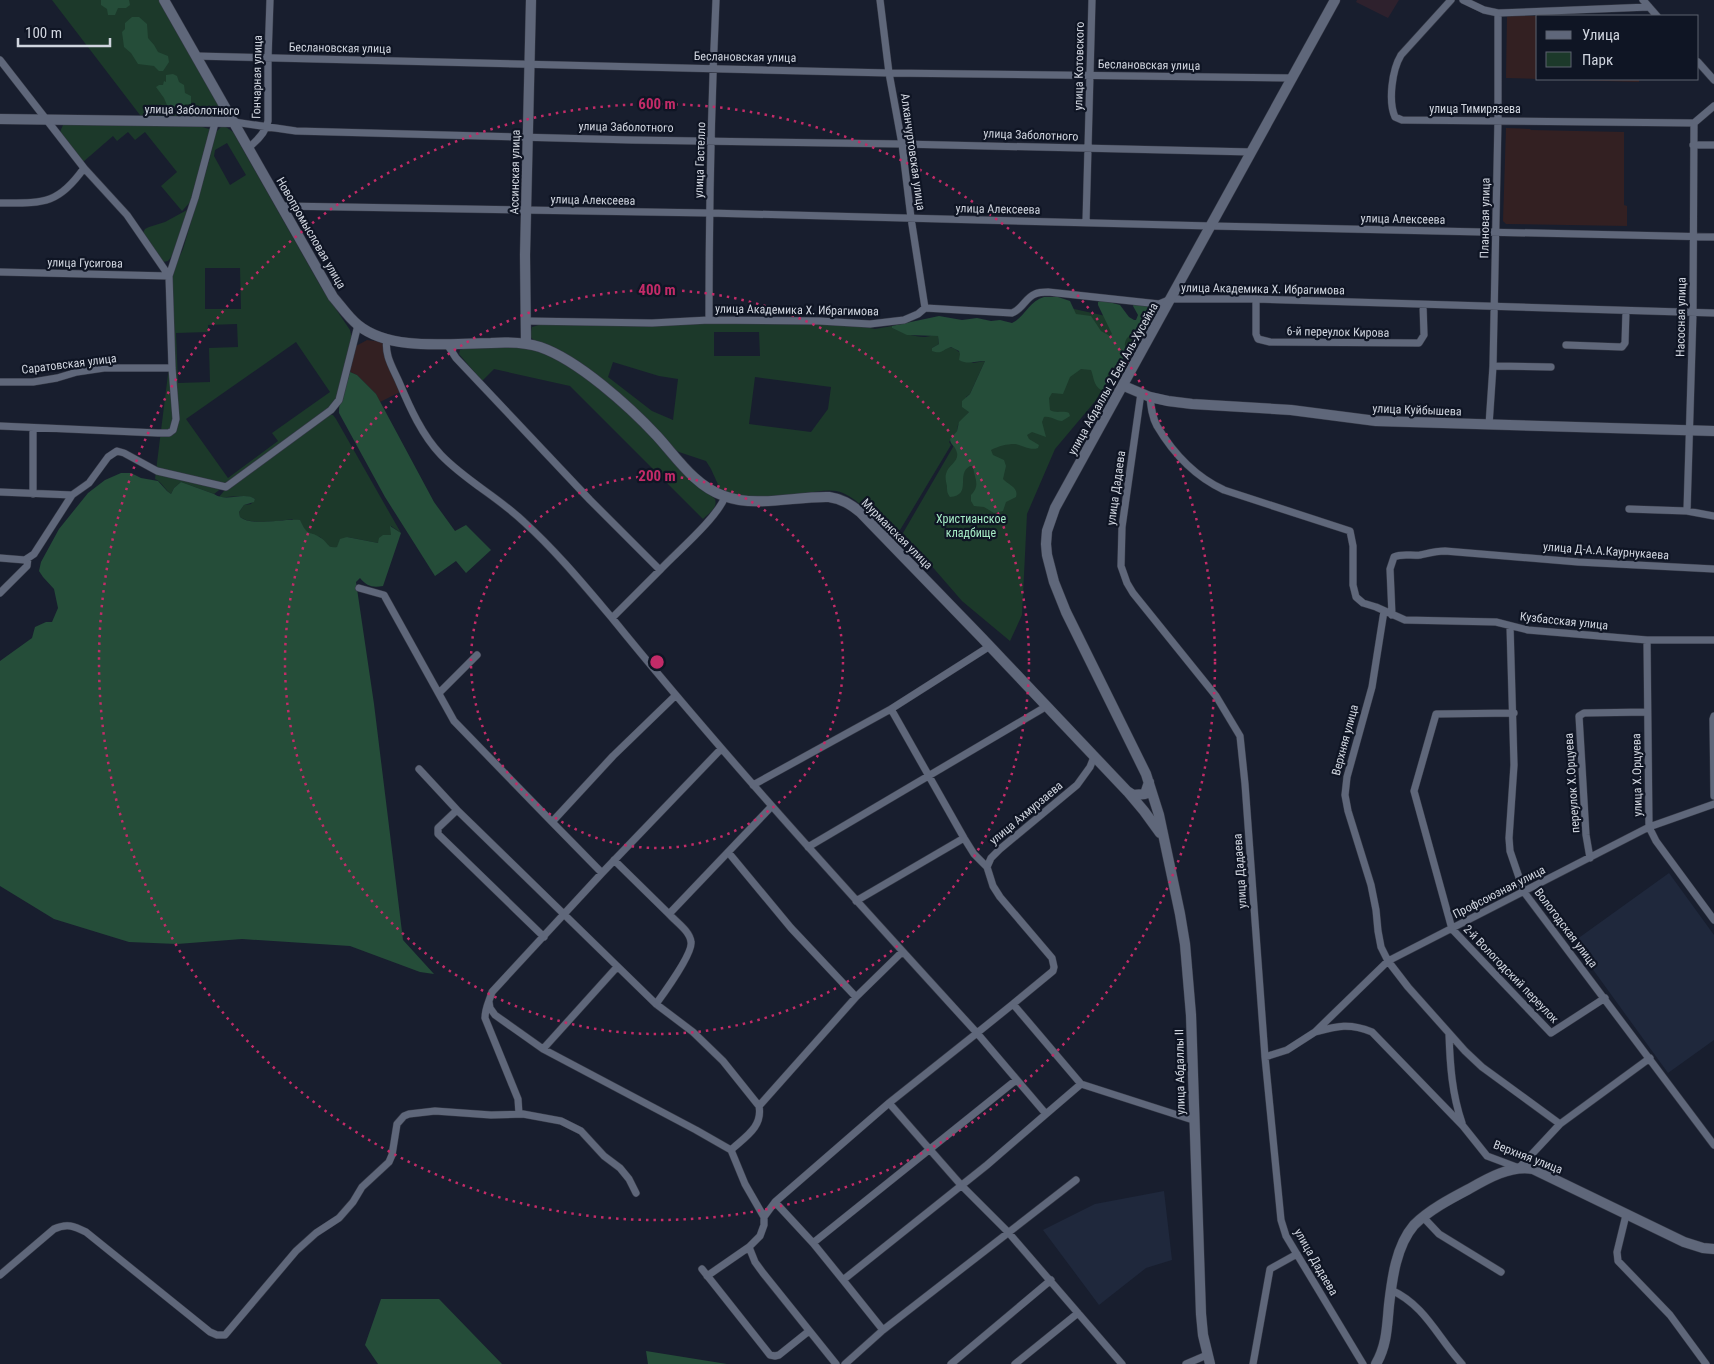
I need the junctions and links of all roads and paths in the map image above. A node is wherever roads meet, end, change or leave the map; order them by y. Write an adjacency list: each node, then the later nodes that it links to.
1 (164, 0): 14 (street, Новопромысловая улица)
2 (270, 0): 15 (street, Гончарная улица)
3 (531, 0): 18 (street, Ассинская улица)
4 (716, 0): 19 (street, улица Гастелло)
5 (880, 0): 20 (street, Алханчуртовская улица)
6 (1092, 0): 21 (street, улица Котовского)
7 (1335, 0): 22 (street, улица Абдаллы 2 Бен Аль-Хусейна)
8 (1451, 0): 27 (street, улица Тимирязева)
9 (1643, 0): 11 (street)
10 (1469, 1): 12 (street)
11 (1649, 7): 12 (street); 13 (street)
12 (1498, 13): 27 (street, Плановая улица)
13 (1656, 15)
14 (196, 56): 15 (street, Беслановская улица); 28 (street, Новопромысловая улица)
15 (268, 58): 18 (street, Беслановская улица); 31 (street, Гончарная улица)
16 (0, 60): 26 (street)
17 (1699, 63): 23 (street)
18 (529, 64): 19 (street, Беслановская улица); 32 (street, Ассинская улица)
19 (713, 68): 20 (street, Беслановская улица); 33 (street, улица Гастелло)
20 (889, 72): 21 (street, Беслановская улица); 34 (street, Алханчуртовская улица)
21 (1090, 75): 22 (street, Беслановская улица); 38 (street, улица Котовского)
22 (1293, 78): 39 (street, улица Абдаллы 2 Бен Аль-Хусейна)
23 (1714, 80)
24 (1714, 106): 29 (street)
25 (0, 119): 26 (street, улица Заболотного)
26 (44, 119): 30 (street, улица Заболотного); 40 (street)
27 (1498, 120): 29 (street, улица Тимирязева); 48 (street, Плановая улица)
28 (234, 122): 30 (street, улица Заболотного); 31 (street, улица Заболотного); 37 (street, Новопромысловая улица)
29 (1694, 122): 35 (street, Насосная улица)
30 (215, 123): 52 (street)
31 (267, 127): 32 (street, улица Заболотного); 37 (street, Гончарная улица)
32 (528, 137): 33 (street, улица Заболотного); 43 (street, Ассинская улица)
33 (712, 141): 34 (street, улица Заболотного); 44 (street, улица Гастелло)
34 (902, 144): 38 (street, улица Заболотного); 45 (street, Алханчуртовская улица)
35 (1694, 144): 36 (street); 49 (street, Насосная улица)
36 (1714, 145)
37 (248, 148): 42 (street, Новопромысловая улица)
38 (1088, 149): 39 (street, улица Заболотного); 46 (street, улица Котовского)
39 (1252, 152): 47 (street, улица Абдаллы 2 Бен Аль-Хусейна)
40 (84, 168): 41 (street); 52 (street)
41 (0, 203)
42 (282, 206): 43 (street, улица Алексеева); 63 (street, Новопромысловая улица)
43 (527, 210): 44 (street, улица Алексеева); 62 (street, Ассинская улица)
44 (709, 213): 45 (street, улица Алексеева); 61 (street, улица Гастелло)
45 (911, 218): 46 (street, улица Алексеева); 57 (street, Алханчуртовская улица)
46 (1086, 222): 47 (street, улица Алексеева)
47 (1211, 226): 48 (street, улица Алексеева); 53 (street, улица Абдаллы 2 Бен Аль-Хусейна)
48 (1495, 233): 49 (street, улица Алексеева); 56 (street, Плановая улица)
49 (1693, 236): 50 (street, улица Алексеева); 59 (street, Насосная улица)
50 (1714, 237)
51 (0, 272): 52 (street, улица Гусигова)
52 (168, 276): 70 (street)
53 (1171, 299): 54 (street, улица Академика Х. Ибрагимова); 57 (street, улица Академика Х. Ибрагимова); 72 (street, улица Абдаллы 2 Бен Аль-Хусейна)
54 (1256, 299): 55 (street, улица Академика Х. Ибрагимова); 55 (street, 6-й переулок Кирова)
55 (1423, 305): 56 (street, улица Академика Х. Ибрагимова)
56 (1494, 307): 58 (street, улица Академика Х. Ибрагимова); 68 (street, Плановая улица)
57 (925, 308): 61 (street, улица Академика Х. Ибрагимова)
58 (1626, 311): 59 (street, улица Академика Х. Ибрагимова); 67 (street)
59 (1693, 312): 60 (street, улица Академика Х. Ибрагимова); 77 (street, Насосная улица)
60 (1714, 313)
61 (710, 320): 62 (street, улица Академика Х. Ибрагимова)
62 (526, 321): 66 (street, Ассинская улица)
63 (358, 325): 64 (street, Новопромысловая улица); 81 (street)
64 (387, 339): 65 (street, Новопромысловая улица); 94 (street)
65 (447, 344): 66 (street, Новопромысловая улица); 89 (street)
66 (526, 344): 82 (street, Мурманская улица)
67 (1566, 345)
68 (1493, 366): 69 (street); 74 (street, Плановая улица)
69 (1551, 367)
70 (172, 368): 71 (street, Саратовская улица); 76 (street)
71 (0, 382)
72 (1124, 386): 73 (street, улица Куйбышева); 111 (street, улица Абдаллы 2 Бен Аль-Хусейна)
73 (1145, 395): 74 (street, улица Куйбышева); 92 (street, Кузбасская улица); 147 (street, улица Дадаева)
74 (1490, 424): 77 (street, улица Куйбышева)
75 (0, 426): 76 (street)
76 (33, 428): 80 (street)
77 (1689, 430): 78 (street, улица Куйбышева); 84 (street, Насосная улица)
78 (1714, 431)
79 (0, 492): 80 (street)
80 (33, 494): 81 (street)
81 (72, 495): 87 (street)
82 (725, 497): 89 (street); 98 (street, Мурманская улица)
83 (1629, 509): 84 (street)
84 (1687, 511): 85 (street)
85 (1714, 516)
86 (0, 558): 87 (street)
87 (28, 558): 91 (street)
88 (1714, 569): 93 (street, улица Д-А.А.Каурнукаева)
89 (660, 570): 94 (street)
90 (360, 588): 100 (street)
91 (0, 593)
92 (1384, 611): 93 (street, Кузбасская улица); 136 (street, Верхняя улица)
93 (1392, 615): 95 (street, Кузбасская улица)
94 (612, 618): 101 (street)
95 (1510, 626): 96 (street, Кузбасская улица); 105 (street, Вологодская улица)
96 (1647, 640): 97 (street, Кузбасская улица); 104 (street, улица Х.Орцуева)
97 (1714, 640)
98 (990, 646): 102 (street, Мурманская улица); 103 (street)
99 (477, 655): 100 (street)
100 (439, 692): 118 (street)
101 (675, 696): 107 (street); 118 (street)
102 (1047, 706): 108 (street, Мурманская улица); 110 (street)
103 (891, 709): 110 (street); 112 (street)
104 (1647, 712): 119 (street, улица Х.Орцуева); 124 (street, переулок Х.Орцуева)
105 (1514, 713): 128 (street, Вологодская улица); 133 (street)
106 (1714, 716): 114 (street)
107 (722, 749): 112 (street); 125 (street)
108 (1094, 757): 113 (street, Мурманская улица); 126 (street, улица Ахмурзаева)
109 (419, 769): 117 (street)
110 (930, 776): 120 (street); 122 (street)
111 (1149, 782): 113 (street); 121 (street, улица Абдаллы II)
112 (753, 785): 116 (street)
113 (1127, 791): 121 (street, Мурманская улица)
114 (1714, 796)
115 (1714, 804): 119 (street, Профсоюзная улица)
116 (771, 807): 122 (street); 123 (street)
117 (457, 810): 130 (street); 134 (street)
118 (552, 822): 127 (street)
119 (1649, 827): 124 (street, Профсоюзная улица); 132 (street, улица Х.Орцуева)
120 (964, 838): 126 (street); 129 (street)
121 (1167, 846): 155 (street, улица Абдаллы II)
122 (808, 847): 129 (street)
123 (728, 852): 131 (street); 138 (street)
124 (1590, 858): 128 (street, Профсоюзная улица)
125 (614, 860): 127 (street); 131 (street)
126 (987, 867): 142 (street)
127 (602, 873): 130 (street)
128 (1524, 892): 133 (street, Профсоюзная улица); 139 (street, Вологодская улица)
129 (856, 901): 135 (street)
130 (564, 914): 134 (street); 137 (street)
131 (669, 914): 141 (street)
132 (1714, 920)
133 (1452, 929): 136 (street, Профсоюзная улица); 139 (street, 2-й Вологодский переулок)
134 (544, 937): 140 (street)
135 (902, 952): 138 (street); 144 (street)
136 (1388, 961): 143 (street, Профсоюзная улица); 145 (street, Верхняя улица)
137 (617, 966): 141 (street); 146 (street)
138 (856, 998): 152 (street)
139 (1604, 998): 148 (street, Вологодская улица)
140 (489, 1002): 146 (street); 153 (street)
141 (656, 1004): 152 (street)
142 (1013, 1004): 144 (street); 150 (street)
143 (1315, 1032): 147 (street); 157 (street, Верхняя улица)
144 (977, 1034): 149 (street); 151 (street)
145 (1449, 1034): 156 (street, Верхняя улица); 157 (street)
146 (543, 1049): 159 (street)
147 (1266, 1057): 173 (street, улица Дадаева)
148 (1650, 1058): 156 (street); 158 (street, Вологодская улица)
149 (1016, 1080): 154 (street); 160 (street)
150 (1081, 1084): 154 (street); 155 (street)
151 (888, 1103): 160 (street); 165 (street)
152 (759, 1106): 159 (street)
153 (519, 1114): 164 (street); 176 (street)
154 (1046, 1114): 163 (street)
155 (1193, 1120): 184 (street, улица Абдаллы II)
156 (1560, 1124): 161 (street)
157 (1463, 1126): 161 (street, Верхняя улица)
158 (1714, 1145)
159 (731, 1150): 167 (street)
160 (930, 1150): 163 (street); 170 (street)
161 (1519, 1168): 166 (street, Верхняя улица); 168 (street)
162 (1076, 1180): 169 (street)
163 (960, 1185): 169 (street); 178 (street)
164 (636, 1194)
165 (774, 1202): 167 (street); 170 (street)
166 (1626, 1215): 172 (street, Верхняя улица); 195 (street)
167 (764, 1217): 171 (street)
168 (1423, 1217): 175 (street); 180 (street)
169 (1008, 1232): 179 (street); 182 (street)
170 (813, 1243): 178 (street)
171 (749, 1247): 177 (street); 183 (street)
172 (1714, 1248)
173 (1297, 1254): 191 (street); 192 (street, улица Дадаева)
174 (702, 1269): 177 (street)
175 (1501, 1272)
176 (0, 1275)
177 (707, 1276): 183 (street)
178 (843, 1280): 182 (street)
179 (1051, 1280): 181 (street); 187 (street)
180 (1391, 1290): 193 (street); 194 (street)
181 (1078, 1313): 188 (street); 189 (street)
182 (883, 1330): 186 (street)
183 (809, 1331): 185 (street)
184 (1209, 1360): 190 (street)
185 (836, 1364)
186 (845, 1364)
187 (950, 1364)
188 (1015, 1364)
189 (1122, 1364)
190 (1186, 1364)
191 (1253, 1364)
192 (1363, 1364)
193 (1376, 1364)
194 (1462, 1364)
195 (1706, 1364)

